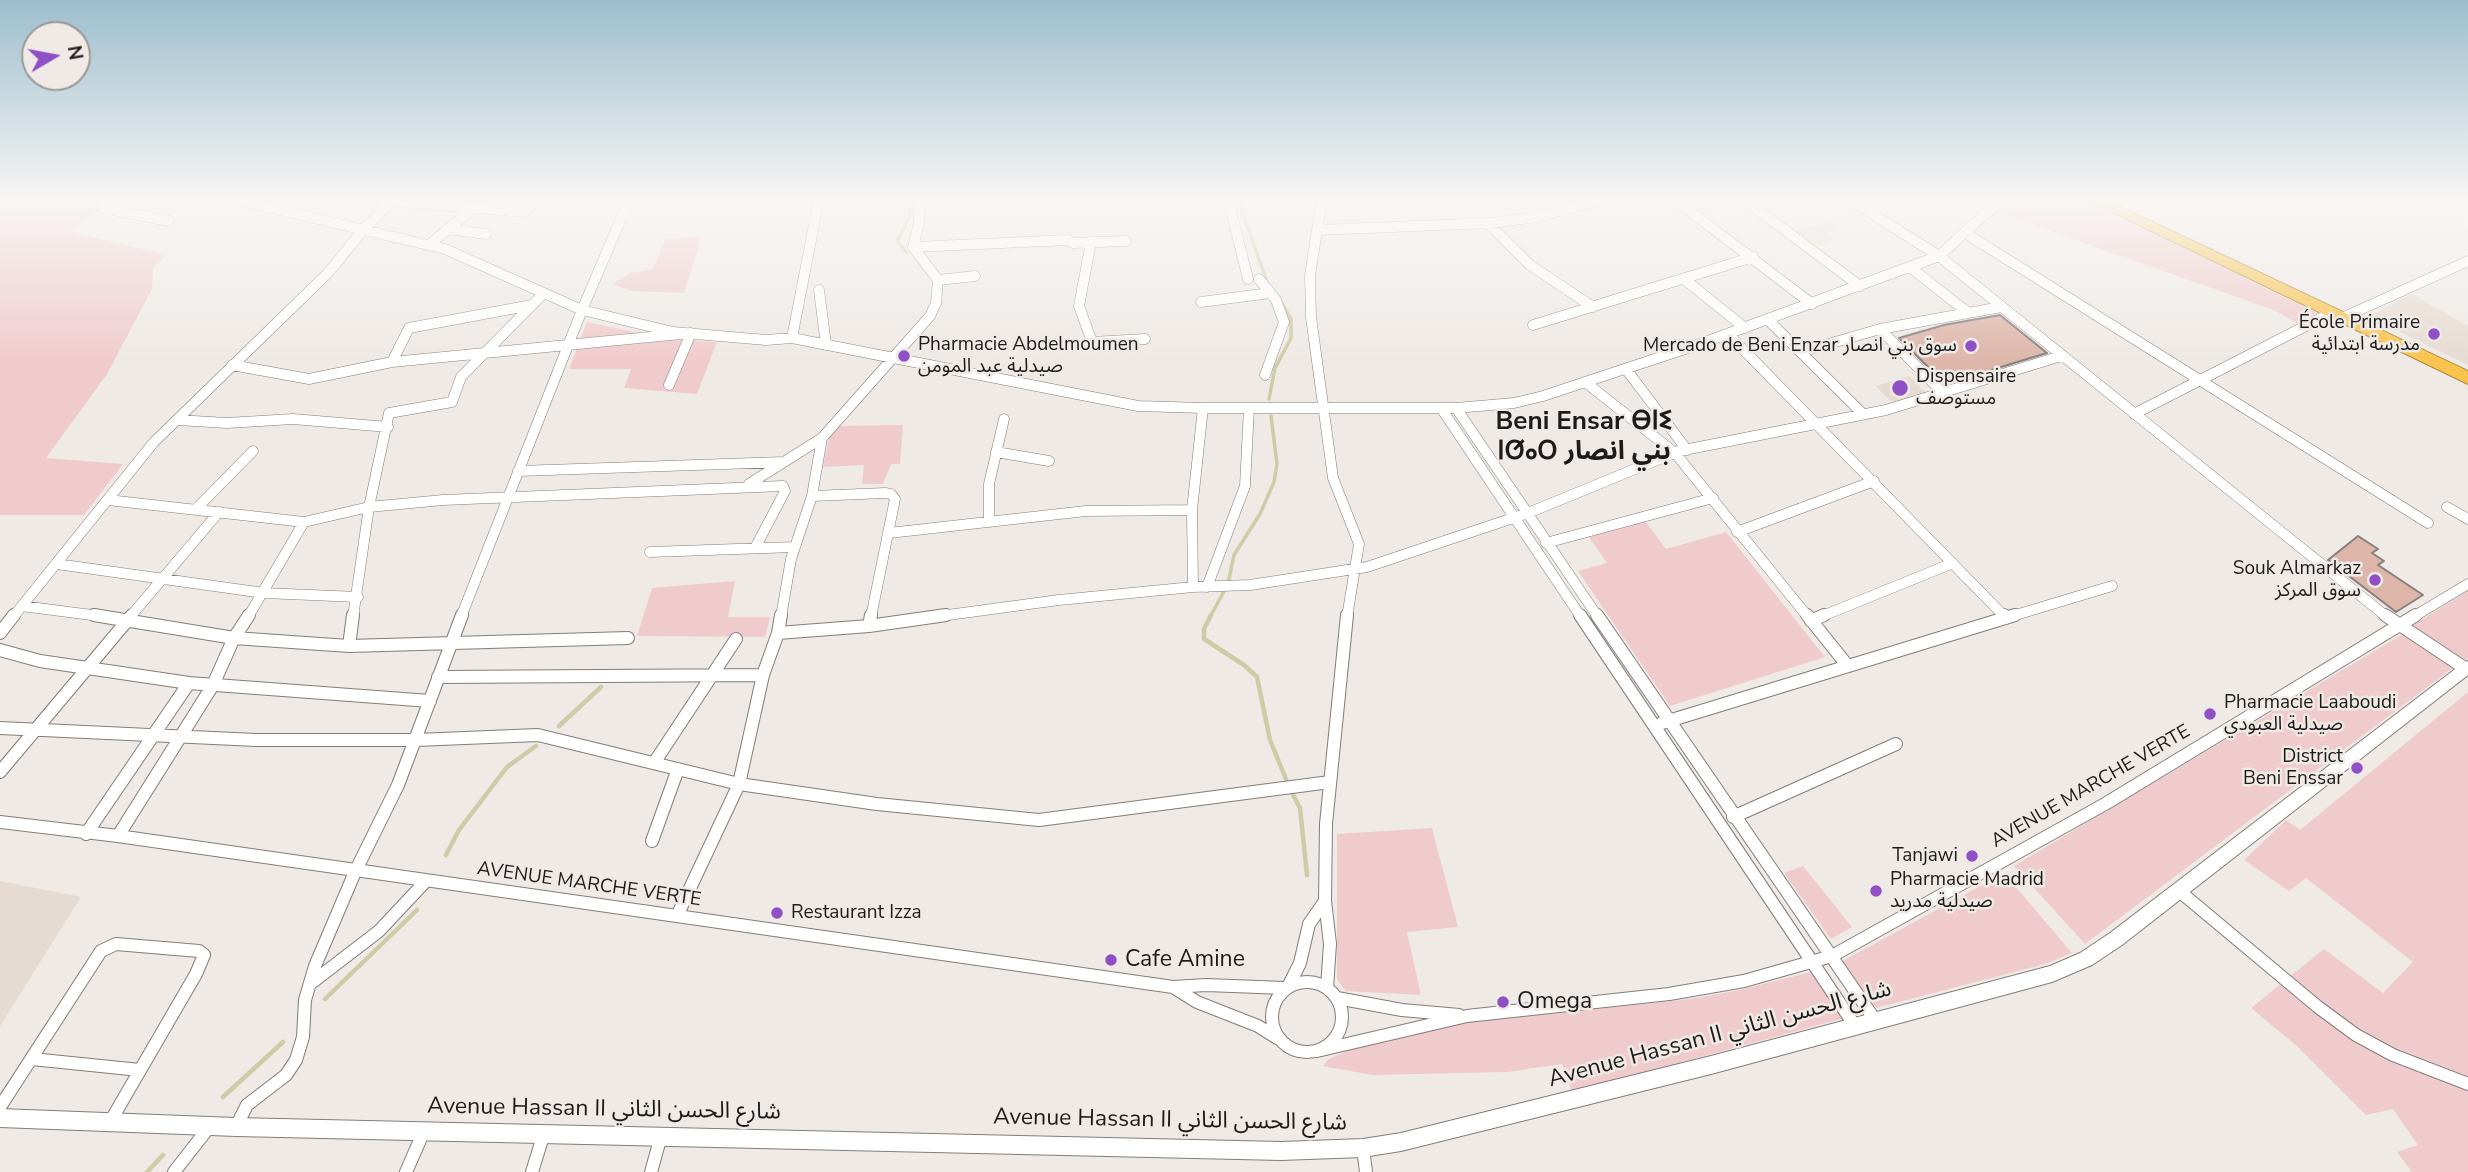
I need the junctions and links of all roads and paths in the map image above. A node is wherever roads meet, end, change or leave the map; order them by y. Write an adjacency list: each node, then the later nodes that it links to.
1 (343, 254): 53 (street)
2 (455, 254): 29 (street)
3 (606, 254): 35 (street)
4 (808, 254): 44 (street)
5 (918, 254): 25 (street)
6 (1089, 254): 45 (street)
7 (1242, 254): 22 (street)
8 (1314, 254): 62 (street)
9 (1519, 254): 33 (street)
10 (1749, 254): 18 (street)
11 (1817, 254): 26 (street)
12 (1935, 254): 17 (street)
13 (1942, 254): 17 (street)
14 (1998, 254): 58 (street)
15 (2209, 254): 37 (highway)
16 (2219, 254): 37 (highway)
17 (1939, 256): 20 (street); 34 (street)
18 (1753, 257): 24 (street); 31 (street)
19 (2468, 261): 37 (street)
20 (1910, 267): 26 (street); 36 (street)
21 (975, 276): 25 (street)
22 (1248, 279)
23 (1259, 279): 28 (street)
24 (1684, 279): 33 (street); 40 (street)
25 (939, 280): 51 (street)
26 (1860, 286): 31 (street)
27 (819, 290): 46 (street)
28 (1270, 293): 30 (street); 56 (street)
29 (543, 294): 32 (street); 35 (street)
30 (1200, 302)
31 (1812, 304): 38 (street)
32 (532, 306): 48 (street); 52 (street)
33 (1593, 307): 39 (street)
34 (2001, 307): 36 (street); 50 (street)
35 (582, 310): 42 (street); 47 (street)
36 (1967, 312): 41 (street)
37 (2341, 315): 55 (highway); 57 (highway); 58 (street)
38 (1768, 320): 40 (street); 49 (street)
39 (1533, 325)
40 (1745, 328): 43 (street)
41 (1880, 330): 49 (street); 61 (street)
42 (691, 333): 44 (street); 47 (street); 60 (street)
43 (1728, 334): 54 (street); 71 (street)
44 (792, 338): 46 (street)
45 (1145, 339)
46 (826, 345): 51 (street)
47 (568, 346): 48 (street); 80 (street)
48 (487, 351): 52 (street); 72 (street)
49 (1801, 352): 67 (street)
50 (2061, 356): 61 (street); 68 (street)
51 (892, 358): 63 (street); 73 (street)
52 (391, 362): 53 (street)
53 (232, 365): 70 (street)
54 (1626, 369): 59 (street); 74 (street)
55 (2468, 370)
56 (1265, 375)
57 (2468, 379)
58 (2200, 380): 68 (street); 97 (street)
59 (1585, 382): 66 (street); 77 (street)
60 (669, 385)
61 (1941, 391): 67 (street)
62 (1325, 407): 64 (street); 65 (street); 106 (street)
63 (1203, 408): 64 (street); 90 (street)
64 (1249, 408): 111 (street)
65 (1441, 408): 66 (street); 93 (street)
66 (1456, 408): 92 (street)
67 (1863, 414): 71 (street)
68 (2134, 414): 119 (street)
69 (1004, 419): 76 (street)
70 (177, 420): 72 (street); 86 (street)
71 (1816, 422): 74 (street); 81 (street)
72 (388, 427): 87 (street)
73 (822, 438): 79 (street); 84 (street)
74 (1687, 450): 77 (street)
75 (253, 451): 89 (street)
76 (996, 452): 78 (street); 96 (street)
77 (1675, 453): 85 (street); 92 (street)
78 (1049, 461)
79 (785, 462): 80 (street); 82 (street)
80 (518, 471): 83 (street)
81 (1874, 481): 99 (street); 105 (street)
82 (743, 487): 83 (street); 102 (street)
83 (507, 496): 87 (street); 125 (street)
84 (812, 496): 98 (street); 101 (street)
85 (1713, 498): 99 (street); 100 (street)
86 (108, 500): 89 (street); 104 (street)
87 (369, 507): 95 (street); 113 (street)
88 (2447, 507): 94 (street)
89 (197, 508): 91 (street)
90 (1192, 510): 96 (street); 110 (street)
91 (219, 512): 95 (street); 107 (street)
92 (1528, 513): 93 (street); 100 (street)
93 (1515, 517): 106 (street); 138 (street)
94 (2468, 519)
95 (304, 522): 112 (street)
96 (989, 522): 98 (street)
97 (2428, 523)
98 (889, 533): 118 (street)
99 (1737, 533): 117 (street)
100 (1546, 542): 137 (street)
101 (795, 547): 102 (street); 121 (street)
102 (755, 548): 103 (street)
103 (650, 552)
104 (57, 564): 107 (street); 114 (street)
105 (1952, 564): 115 (street); 117 (street)
106 (1355, 569): 111 (street); 148 (street)
107 (165, 577): 112 (street); 116 (street)
108 (2468, 584): 119 (street, AVENUE MARCHE VERTE)
109 (2112, 586): 115 (street)
110 (1194, 587): 111 (street); 118 (street)
111 (1211, 587)
112 (264, 593): 113 (street); 122 (street)
113 (358, 597): 126 (street)
114 (22, 606): 116 (street); 120 (street)
115 (2006, 618): 128 (street)
116 (128, 620): 122 (street); 129 (street)
117 (1811, 621): 128 (street)
118 (869, 626): 121 (street)
119 (2399, 627): 130 (street); 160 (street, AVENUE MARCHE VERTE)
120 (0, 633)
121 (778, 633): 131 (street)
122 (234, 638): 126 (street); 135 (street)
123 (628, 638): 125 (street)
124 (736, 639): 132 (street)
125 (453, 643): 126 (street); 133 (street)
126 (349, 646)
127 (0, 650): 129 (street)
128 (1847, 665): 137 (street)
129 (87, 667): 134 (street); 140 (street)
130 (2467, 668): 157 (street, Avenue Hassan II شارع الحسن الثاني)
131 (763, 675): 132 (street); 149 (street)
132 (713, 676): 133 (street); 145 (street)
133 (438, 677): 136 (street)
134 (189, 683): 135 (street); 141 (street)
135 (213, 685): 136 (street); 142 (street)
136 (430, 701): 143 (street)
137 (1668, 721): 138 (street); 150 (street)
138 (1655, 725): 161 (street)
139 (0, 729): 140 (street)
140 (34, 730): 141 (street); 147 (street)
141 (152, 737): 142 (street); 152 (street)
142 (180, 738): 143 (street); 153 (street)
143 (416, 740): 145 (street); 155 (street)
144 (1896, 744): 150 (street)
145 (654, 763): 146 (street)
146 (678, 769): 149 (street); 154 (street)
147 (0, 772)
148 (1330, 782): 149 (street); 158 (street)
149 (739, 784): 159 (street)
150 (1733, 817): 160 (street)
151 (0, 822): 152 (street, AVENUE MARCHE VERTE)
152 (86, 834): 153 (street, AVENUE MARCHE VERTE)
153 (118, 836): 155 (street, AVENUE MARCHE VERTE)
154 (652, 841)
155 (355, 872): 156 (street, AVENUE MARCHE VERTE); 162 (street)
156 (425, 882): 159 (street, AVENUE MARCHE VERTE); 162 (street)
157 (2178, 890): 167 (street, Avenue Hassan II شارع الحسن الثاني); 173 (street)
158 (1325, 901): 164 (street); 165 (street)
159 (677, 916): 163 (street, AVENUE MARCHE VERTE)
160 (1832, 956): 161 (street, AVENUE MARCHE VERTE); 167 (street)
161 (1814, 963): 166 (street, AVENUE MARCHE VERTE); 168 (street)
162 (310, 984): 178 (street)
163 (1173, 987): 164 (street, AVENUE MARCHE VERTE); 169 (street, AVENUE MARCHE VERTE)
164 (1287, 987): 165 (street); 169 (street)
165 (1332, 993): 166 (street, AVENUE MARCHE VERTE); 170 (street)
166 (1467, 1016): 170 (street, AVENUE MARCHE VERTE)
167 (1875, 1020): 168 (street, Avenue Hassan II شارع الحسن الثاني)
168 (1855, 1026): 182 (street, Avenue Hassan II شارع الحسن الثاني)
169 (1280, 1040): 170 (street)
170 (1317, 1051)
171 (32, 1059): 172 (street); 172 (street); 174 (street)
172 (140, 1070): 176 (street)
173 (2468, 1084)
174 (0, 1107)
175 (0, 1118): 176 (street, Avenue Hassan II شارع الحسن الثاني)
176 (110, 1122): 177 (street, Avenue Hassan II شارع الحسن الثاني)
177 (210, 1126): 178 (street, Avenue Hassan II شارع الحسن الثاني); 183 (street)
178 (236, 1127): 179 (street, Avenue Hassan II شارع الحسن الثاني)
179 (424, 1131): 180 (street, Avenue Hassan II شارع الحسن الثاني); 184 (street)
180 (544, 1133): 181 (street, Avenue Hassan II شارع الحسن الثاني); 185 (street)
181 (662, 1136): 182 (street, Avenue Hassan II شارع الحسن الثاني); 186 (street)
182 (1363, 1148): 187 (street)
183 (174, 1172)
184 (406, 1172)
185 (531, 1172)
186 (650, 1172)
187 (1366, 1172)

